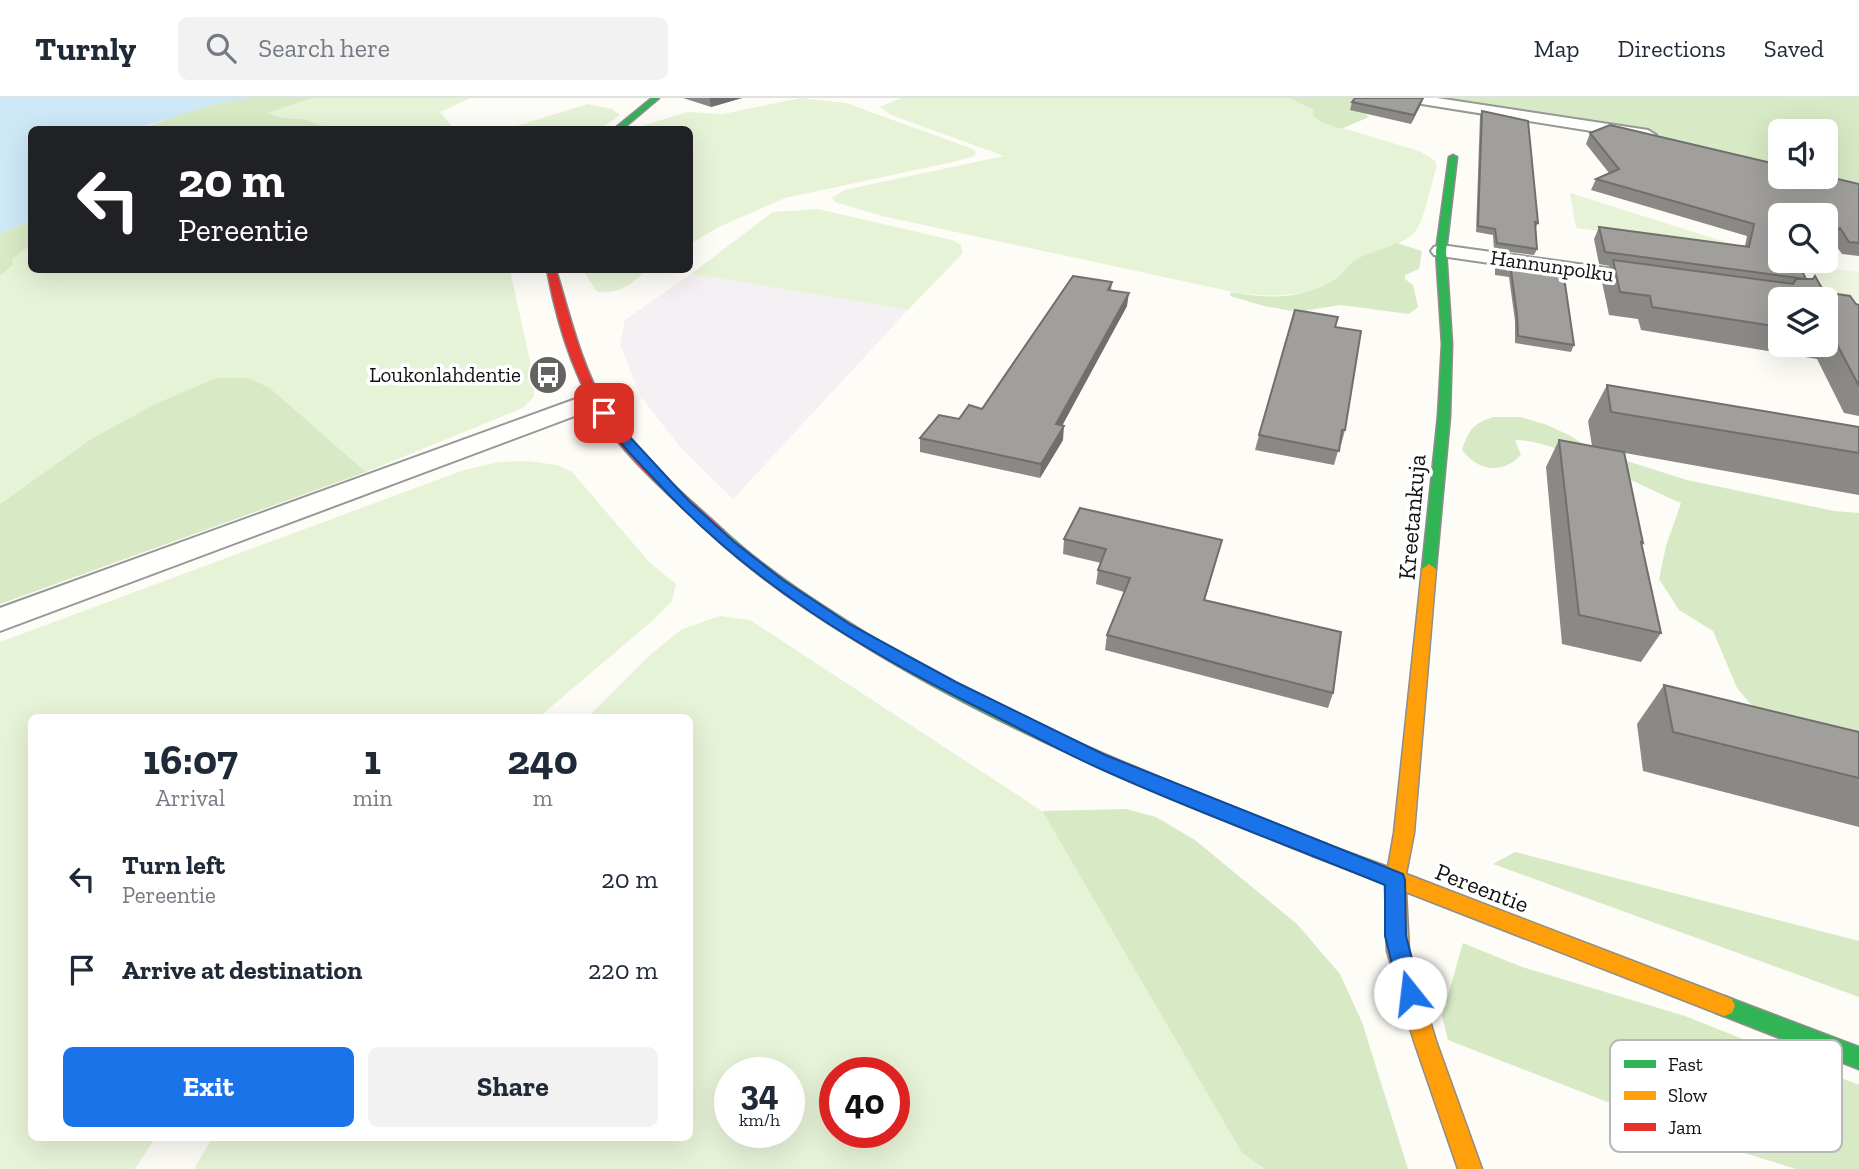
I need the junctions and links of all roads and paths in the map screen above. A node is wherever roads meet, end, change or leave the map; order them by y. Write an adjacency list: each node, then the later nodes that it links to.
1 (656, 98): 5 (street)
2 (1409, 98): 4 (street)
3 (1525, 98): 4 (street)
4 (1522, 115): 6 (street)
5 (621, 126)
6 (1665, 139)
7 (1453, 157): 8 (street, Kreetankuja)
8 (1441, 251): 10 (street, Hannunpolku); 13 (street, Kreetankuja)
9 (552, 273): 11 (street, Pereentie)
10 (1665, 282)
11 (595, 400): 12 (street); 13 (street, Pereentie)
12 (0, 620)
13 (1395, 880): 14 (street, Pereentie); 17 (street, Kreetankuja)
14 (1812, 1040)
15 (1842, 1051): 16 (street, Pereentie)
16 (1859, 1058)
17 (1471, 1169)

